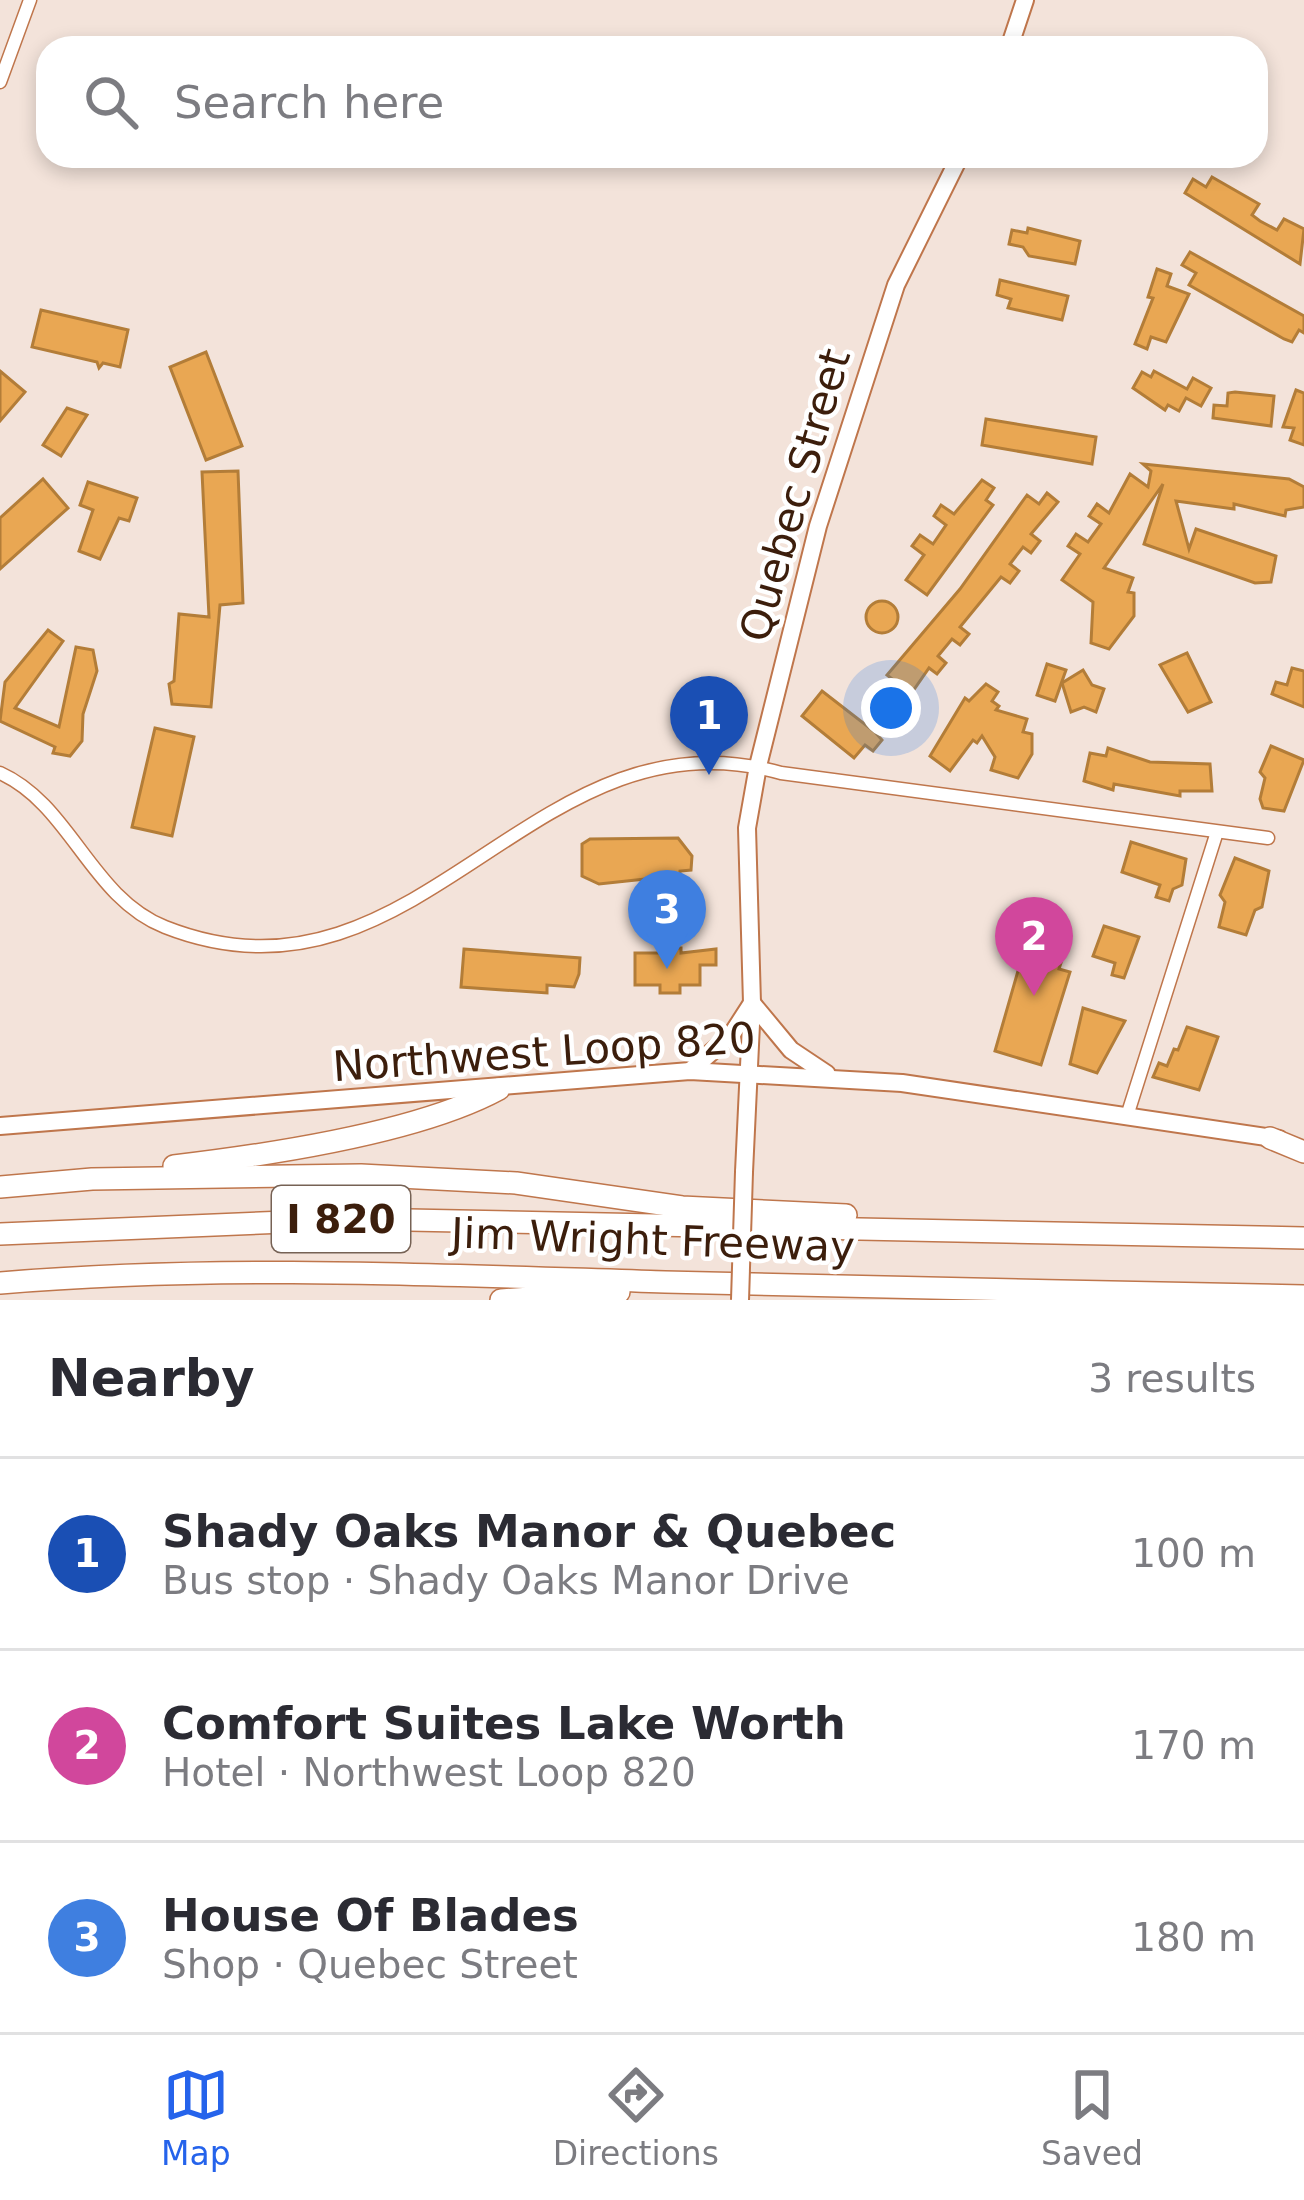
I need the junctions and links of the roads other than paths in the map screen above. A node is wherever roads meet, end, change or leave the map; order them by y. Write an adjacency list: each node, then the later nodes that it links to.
1 (30, 0): 4 (street)
2 (1025, 0): 3 (main road)
3 (1013, 36)
4 (0, 82)
5 (954, 168): 6 (main road, Quebec Street)
6 (758, 766): 7 (street); 8 (street); 10 (main road, Quebec Street)
7 (0, 773)
8 (1216, 835): 9 (street); 15 (street)
9 (1268, 838)
10 (752, 1004): 11 (main road); 12 (main road, Quebec Street); 13 (main road)
11 (690, 1071): 12 (main road, Northwest Loop 820); 14 (main road, Northwest Loop 820)
12 (748, 1072): 13 (main road, Northwest Loop 820); 29 (main road, Quebec Street, bridge)
13 (830, 1076): 15 (main road, Northwest Loop 820)
14 (499, 1089): 16 (main road, Northwest Loop 820); 20 (highway)
15 (1127, 1116): 17 (main road, Northwest Loop 820)
16 (0, 1126)
17 (1270, 1138): 18 (main road, Northwest Loop 820); 19 (highway)
18 (1304, 1142)
19 (1304, 1152)
20 (92, 1179): 21 (highway); 22 (highway)
21 (0, 1187)
22 (988, 1232): 23 (highway, Jim Wright Freeway / I 820); 24 (highway, Jim Wright Freeway / I 820)
23 (0, 1234)
24 (1304, 1238)
25 (660, 1282): 26 (highway, Jim Wright Freeway / I 820); 27 (highway, Jim Wright Freeway / I 820); 28 (highway)
26 (0, 1283)
27 (1304, 1296)
28 (501, 1300)
29 (740, 1300)

